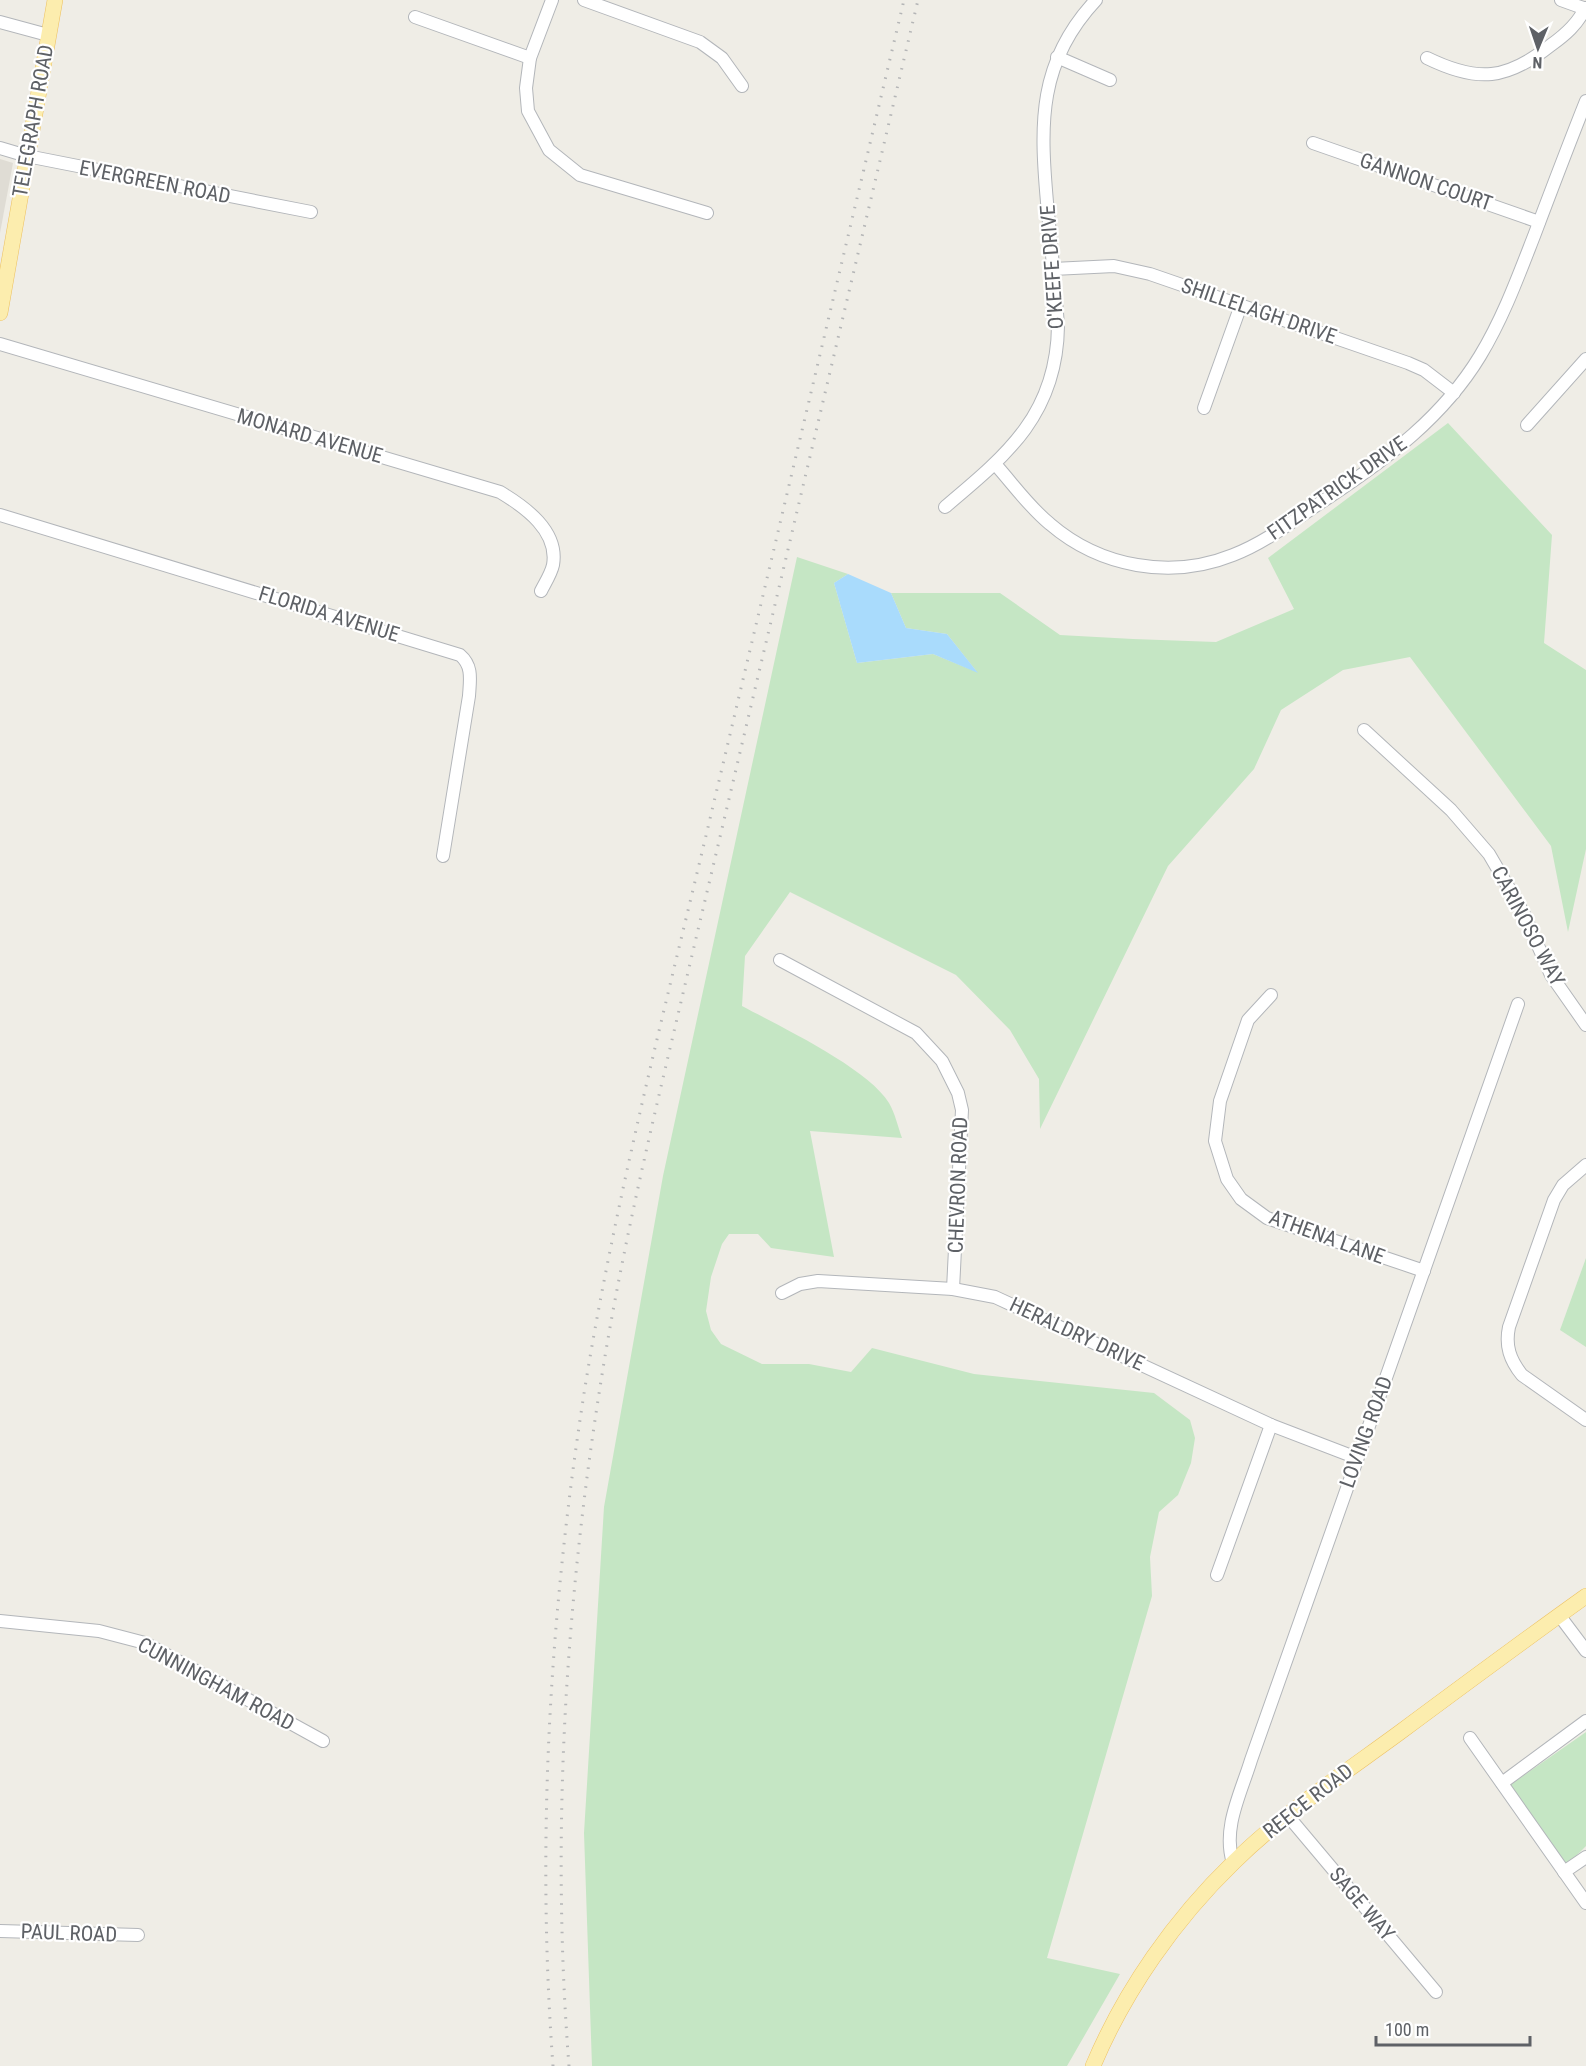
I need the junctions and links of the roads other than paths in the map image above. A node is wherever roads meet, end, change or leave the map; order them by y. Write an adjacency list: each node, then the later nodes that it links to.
1 (54, 0): 9 (main road, TELEGRAPH ROAD)
2 (552, 0): 11 (street)
3 (584, 0): 14 (street)
4 (1096, 0): 10 (street, O'KEEFE DRIVE)
5 (1561, 0): 6 (street)
6 (1585, 8): 12 (street)
7 (415, 17): 11 (street)
8 (0, 22): 9 (street)
9 (48, 35): 18 (main road, TELEGRAPH ROAD)
10 (1057, 57): 13 (street); 22 (street, O'KEEFE DRIVE)
11 (530, 58): 20 (street)
12 (1427, 58)
13 (1110, 80)
14 (742, 86)
15 (1586, 100): 21 (street, FITZPATRICK DRIVE)
16 (1313, 143): 21 (street, GANNON COURT)
17 (0, 148): 18 (street, EVERGREEN ROAD)
18 (27, 156): 19 (street, EVERGREEN ROAD); 24 (main road, TELEGRAPH ROAD)
19 (311, 213)
20 (706, 213)
21 (1539, 222): 27 (street, FITZPATRICK DRIVE)
22 (1053, 269): 23 (street, SHILLELAGH DRIVE); 30 (street, O'KEEFE DRIVE)
23 (1241, 305): 27 (street, SHILLELAGH DRIVE); 28 (street)
24 (0, 314)
25 (0, 345): 33 (street, MONARD AVENUE)
26 (1586, 359): 29 (street)
27 (1454, 393): 30 (street, FITZPATRICK DRIVE)
28 (1204, 408)
29 (1527, 425)
30 (995, 464): 31 (street, O'KEEFE DRIVE)
31 (945, 507)
32 (0, 515): 35 (street, FLORIDA AVENUE)
33 (541, 591)
34 (1364, 730): 39 (street, CARINOSO WAY)
35 (443, 856)
36 (780, 960): 42 (street, CHEVRON ROAD)
37 (1271, 995): 41 (street, ATHENA LANE)
38 (1518, 1004): 41 (street, LOVING ROAD)
39 (1586, 1024)
40 (1586, 1165): 44 (street)
41 (1424, 1271): 46 (street, LOVING ROAD)
42 (953, 1289): 43 (street, HERALDRY DRIVE); 45 (street, HERALDRY DRIVE)
43 (782, 1293)
44 (1586, 1420)
45 (1271, 1425): 46 (street, HERALDRY DRIVE); 47 (street)
46 (1357, 1458): 58 (street, LOVING ROAD)
47 (1217, 1575)
48 (1586, 1596): 49 (main road, REECE ROAD)
49 (1559, 1615): 51 (street); 56 (main road, REECE ROAD)
50 (0, 1621): 54 (street, CUNNINGHAM ROAD)
51 (1586, 1651)
52 (1586, 1720): 55 (street)
53 (1470, 1738): 55 (street)
54 (323, 1741)
55 (1502, 1783): 59 (street)
56 (1287, 1816): 58 (main road, REECE ROAD); 63 (street, SAGE WAY)
57 (1586, 1857): 59 (street)
58 (1233, 1863): 64 (main road, REECE ROAD)
59 (1564, 1872): 60 (street)
60 (1586, 1903)
61 (0, 1931): 62 (street, PAUL ROAD)
62 (138, 1935)
63 (1436, 1992)
64 (1093, 2066)

